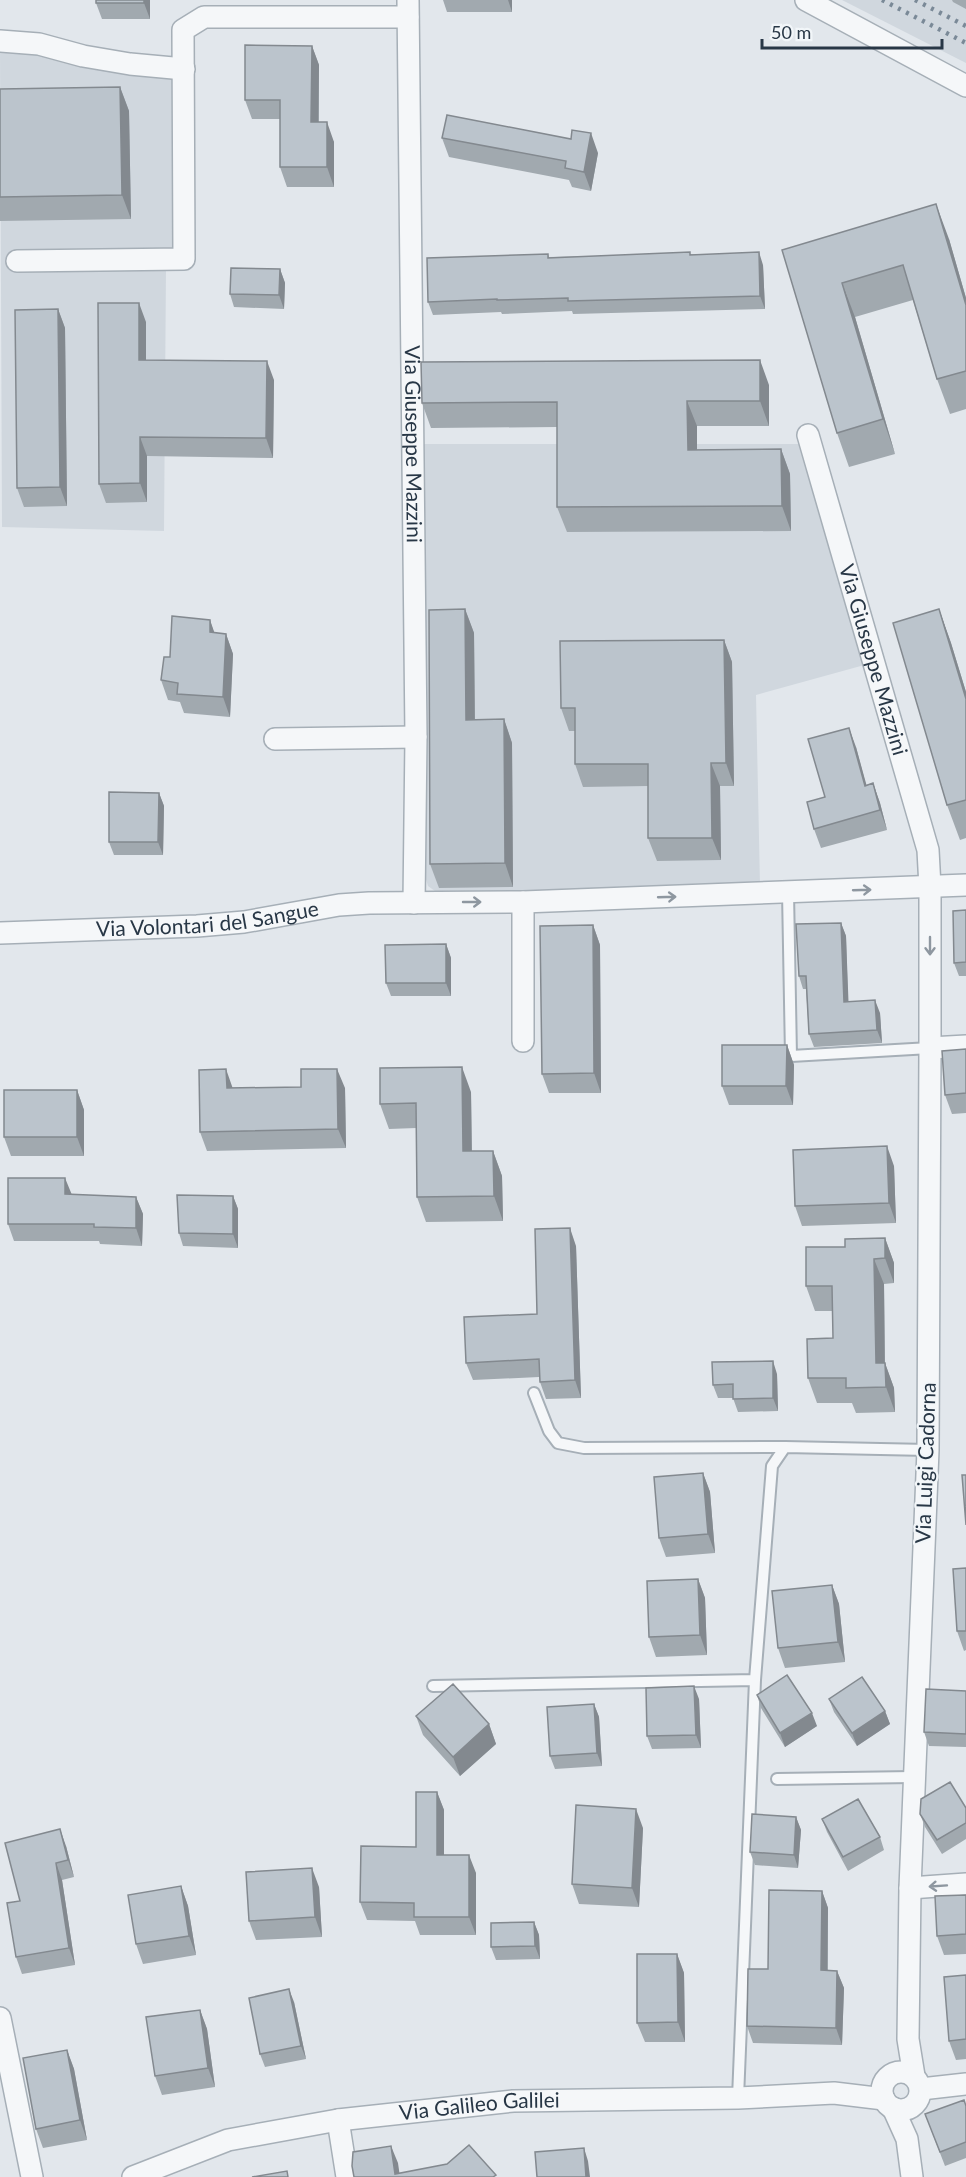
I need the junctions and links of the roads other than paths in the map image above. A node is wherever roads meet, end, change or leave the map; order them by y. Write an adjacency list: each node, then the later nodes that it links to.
1 (806, 0): 5 (street)
2 (408, 9): 4 (street); 8 (street, Via Giuseppe Mazzini)
3 (0, 41): 4 (street)
4 (184, 69): 6 (street)
5 (966, 86)
6 (17, 261)
7 (808, 435): 11 (street, Via Giuseppe Mazzini)
8 (416, 737): 9 (street); 14 (street, Via Giuseppe Mazzini)
9 (275, 739)
10 (963, 884): 11 (street)
11 (930, 887): 12 (street, one-way to 11); 18 (street, Via Luigi Cadorna, one-way to 18)
12 (788, 892): 13 (street, one-way to 12); 18 (lane)
13 (523, 902): 14 (street, one-way to 13); 16 (street)
14 (414, 903): 15 (street, Via Volontari del Sangue)
15 (0, 933)
16 (523, 1041)
17 (966, 1046): 18 (street)
18 (930, 1048): 21 (street, Via Luigi Cadorna)
19 (534, 1393): 20 (lane)
20 (785, 1447): 21 (lane); 22 (lane)
21 (928, 1450): 24 (street, Via Luigi Cadorna)
22 (755, 1680): 23 (lane); 33 (lane)
23 (433, 1686)
24 (914, 1777): 25 (lane); 27 (street, Via Luigi Cadorna)
25 (777, 1779)
26 (966, 1884): 27 (street, one-way to 27)
27 (910, 1888): 29 (street, Via Luigi Cadorna)
28 (0, 2018): 36 (street)
29 (908, 2039): 31 (street, Via Luigi Cadorna); 32 (street, Via Luigi Cadorna)
30 (966, 2084): 32 (street)
31 (888, 2090): 32 (street, Via Galileo Galilei); 32 (street); 33 (street, Via Galileo Galilei); 35 (street, Via Luigi Cadorna)
32 (916, 2090): 35 (street, Via Luigi Cadorna)
33 (738, 2098): 34 (street, Via Galileo Galilei)
34 (338, 2120): 37 (street, Via Galileo Galilei); 38 (street)
35 (907, 2139): 39 (street, Via Luigi Cadorna)
36 (32, 2177)
37 (133, 2177)
38 (347, 2177)
39 (912, 2177)

